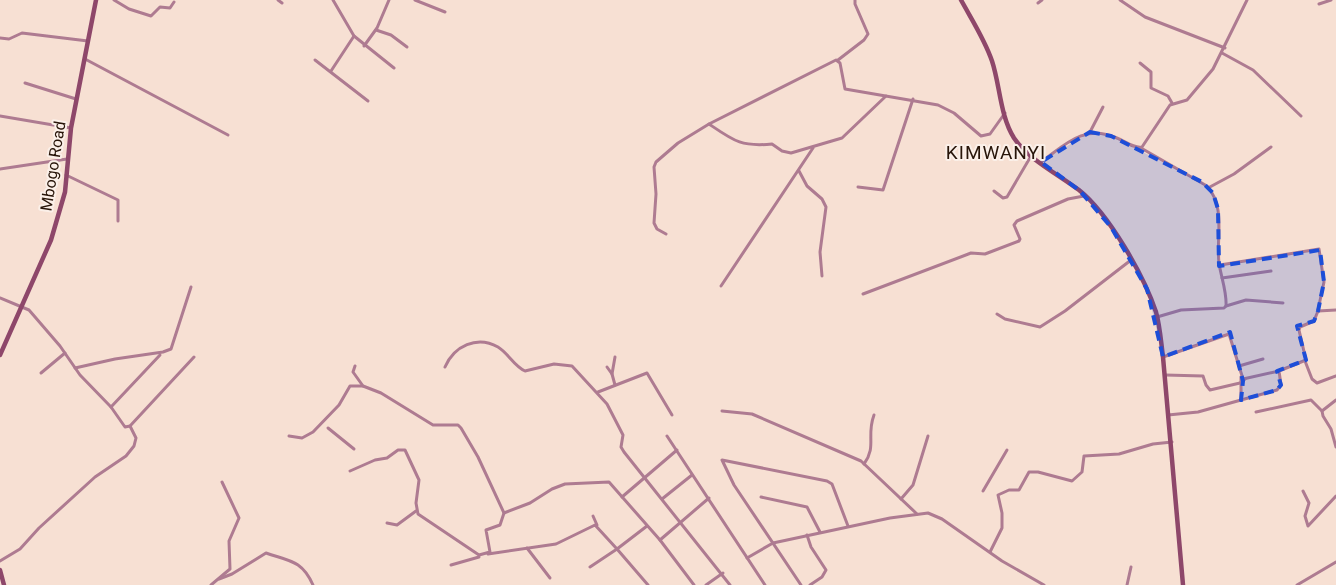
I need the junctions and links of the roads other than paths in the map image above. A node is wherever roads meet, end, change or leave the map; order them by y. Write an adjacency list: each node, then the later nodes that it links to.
1 (96, 0): 21 (street, Mbogo Road)
2 (114, 0): 13 (street)
3 (278, 0): 14 (street)
4 (334, 0): 19 (street)
5 (389, 0): 18 (street)
6 (415, 0): 17 (street)
7 (856, 0): 28 (street)
8 (961, 0): 39 (street)
9 (1042, 0): 15 (street)
10 (1120, 0): 24 (street)
11 (1247, 0): 24 (street)
12 (1331, 0): 16 (street)
13 (174, 2)
14 (282, 3)
15 (1038, 3)
16 (1319, 4)
17 (446, 12)
18 (376, 30): 22 (street); 23 (street)
19 (354, 36): 22 (street); 31 (street)
20 (0, 38): 21 (street)
21 (88, 41): 26 (street, Mbogo Road)
22 (364, 46): 30 (street)
23 (408, 47)
24 (1225, 48): 25 (street)
25 (1222, 53): 37 (street); 41 (street)
26 (84, 59): 35 (street, Mbogo Road); 45 (street)
27 (315, 60): 31 (street)
28 (838, 60): 33 (street); 42 (street)
29 (1140, 63): 37 (street)
30 (394, 68)
31 (331, 71): 36 (street)
32 (25, 83): 35 (street)
33 (886, 96): 34 (street); 47 (street)
34 (913, 99): 39 (street); 55 (street)
35 (76, 100): 43 (street, Mbogo Road)
36 (368, 101)
37 (1172, 103): 48 (street)
38 (1103, 107): 44 (street)
39 (1005, 112): 49 (street)
40 (0, 116): 43 (street)
41 (1301, 116)
42 (709, 124): 47 (street); 60 (street)
43 (72, 128): 50 (street, Mbogo Road)
44 (1090, 132): 48 (street); 51 (street)
45 (228, 135)
46 (1272, 147): 56 (street)
47 (814, 148): 53 (street)
48 (1141, 148): 56 (street)
49 (1032, 155): 51 (street); 57 (street)
50 (67, 158): 52 (street); 54 (street, Mbogo Road)
51 (1041, 162): 58 (street)
52 (0, 169)
53 (799, 171): 64 (street); 66 (street)
54 (65, 175): 59 (street); 71 (street, Mbogo Road)
55 (858, 187)
56 (1208, 188): 62 (street)
57 (994, 191)
58 (1085, 196): 61 (street); 68 (street)
59 (118, 221)
60 (666, 234)
61 (1130, 260): 75 (street); 76 (street)
62 (1220, 265): 65 (street); 74 (street)
63 (1271, 271): 65 (street)
64 (822, 276)
65 (1222, 278): 72 (street)
66 (721, 286)
67 (191, 287): 89 (street)
68 (863, 294)
69 (0, 298): 71 (street)
70 (1283, 303): 72 (street)
71 (22, 305): 77 (street); 78 (street, Mbogo Road)
72 (1226, 306): 76 (street)
73 (1336, 310): 74 (street)
74 (1318, 311): 84 (street)
75 (997, 314)
76 (1157, 317): 82 (street)
77 (65, 353): 89 (street); 91 (street)
78 (0, 354)
79 (160, 355): 102 (street)
80 (194, 357): 109 (street)
81 (615, 357): 92 (street)
82 (1163, 357): 87 (street); 93 (street)
83 (1263, 359): 87 (street)
84 (1305, 361): 90 (street); 94 (street)
85 (355, 366): 98 (street)
86 (445, 366): 99 (street)
87 (1239, 366): 95 (street)
88 (607, 367): 92 (street)
89 (75, 368): 102 (street)
90 (1278, 372): 95 (street); 100 (street)
91 (41, 373)
92 (612, 374): 97 (street)
93 (1165, 375): 96 (street); 108 (street)
94 (1336, 376)
95 (1244, 378): 96 (street)
96 (1240, 383): 100 (street)
97 (615, 385): 99 (street); 106 (street)
98 (363, 386): 111 (street); 134 (street)
99 (598, 392): 123 (street)
100 (1241, 400): 108 (street)
101 (1336, 400): 104 (street)
102 (111, 407): 109 (street)
103 (722, 411): 120 (street)
104 (1322, 411): 105 (street); 114 (street)
105 (1256, 412)
106 (672, 415)
107 (874, 415): 120 (street)
108 (1168, 415): 115 (street)
109 (130, 426): 150 (street)
110 (328, 428): 117 (street)
111 (289, 436)
112 (667, 436): 118 (street)
113 (928, 436): 132 (street)
114 (1335, 440): 116 (street)
115 (1172, 442): 148 (street); 171 (street)
116 (1336, 447)
117 (354, 449)
118 (677, 450): 122 (street); 123 (street)
119 (1007, 450): 125 (street)
120 (864, 464): 132 (street)
121 (350, 471): 133 (street)
122 (692, 475): 129 (street); 131 (street)
123 (645, 477): 128 (street); 131 (street)
124 (222, 482): 158 (street)
125 (983, 490)
126 (1303, 491): 127 (street)
127 (1336, 496)
128 (622, 497): 134 (street); 140 (street)
129 (709, 498): 137 (street); 149 (street)
130 (761, 498): 142 (street)
131 (662, 499): 137 (street)
132 (901, 499): 135 (street)
133 (416, 511): 134 (street); 138 (street)
134 (504, 513)
135 (918, 514): 141 (street); 148 (street)
136 (593, 516): 139 (street)
137 (681, 521): 144 (street); 156 (street)
138 (387, 522)
139 (597, 526): 146 (street); 147 (street)
140 (647, 526): 144 (street); 147 (street)
141 (848, 526): 142 (street); 145 (street)
142 (820, 532): 143 (street)
143 (806, 535): 145 (street); 168 (street)
144 (660, 540): 163 (street)
145 (774, 543): 149 (street); 167 (street)
146 (527, 548): 152 (street); 157 (street)
147 (617, 549): 153 (street); 162 (street)
148 (990, 552): 169 (street)
149 (747, 558): 166 (street)
150 (0, 561)
151 (1336, 562): 172 (street)
152 (451, 565)
153 (590, 566)
154 (1131, 567): 170 (street)
155 (0, 570): 159 (street)
156 (723, 573): 164 (street); 165 (street)
157 (550, 578)
158 (216, 580): 160 (street); 161 (street)
159 (4, 585)
160 (212, 585)
161 (312, 585)
162 (648, 585)
163 (694, 585)
164 (706, 585)
165 (730, 585)
166 (765, 585)
167 (802, 585)
168 (810, 585)
169 (1044, 585)
170 (1126, 585)
171 (1183, 585)
172 (1298, 585)

